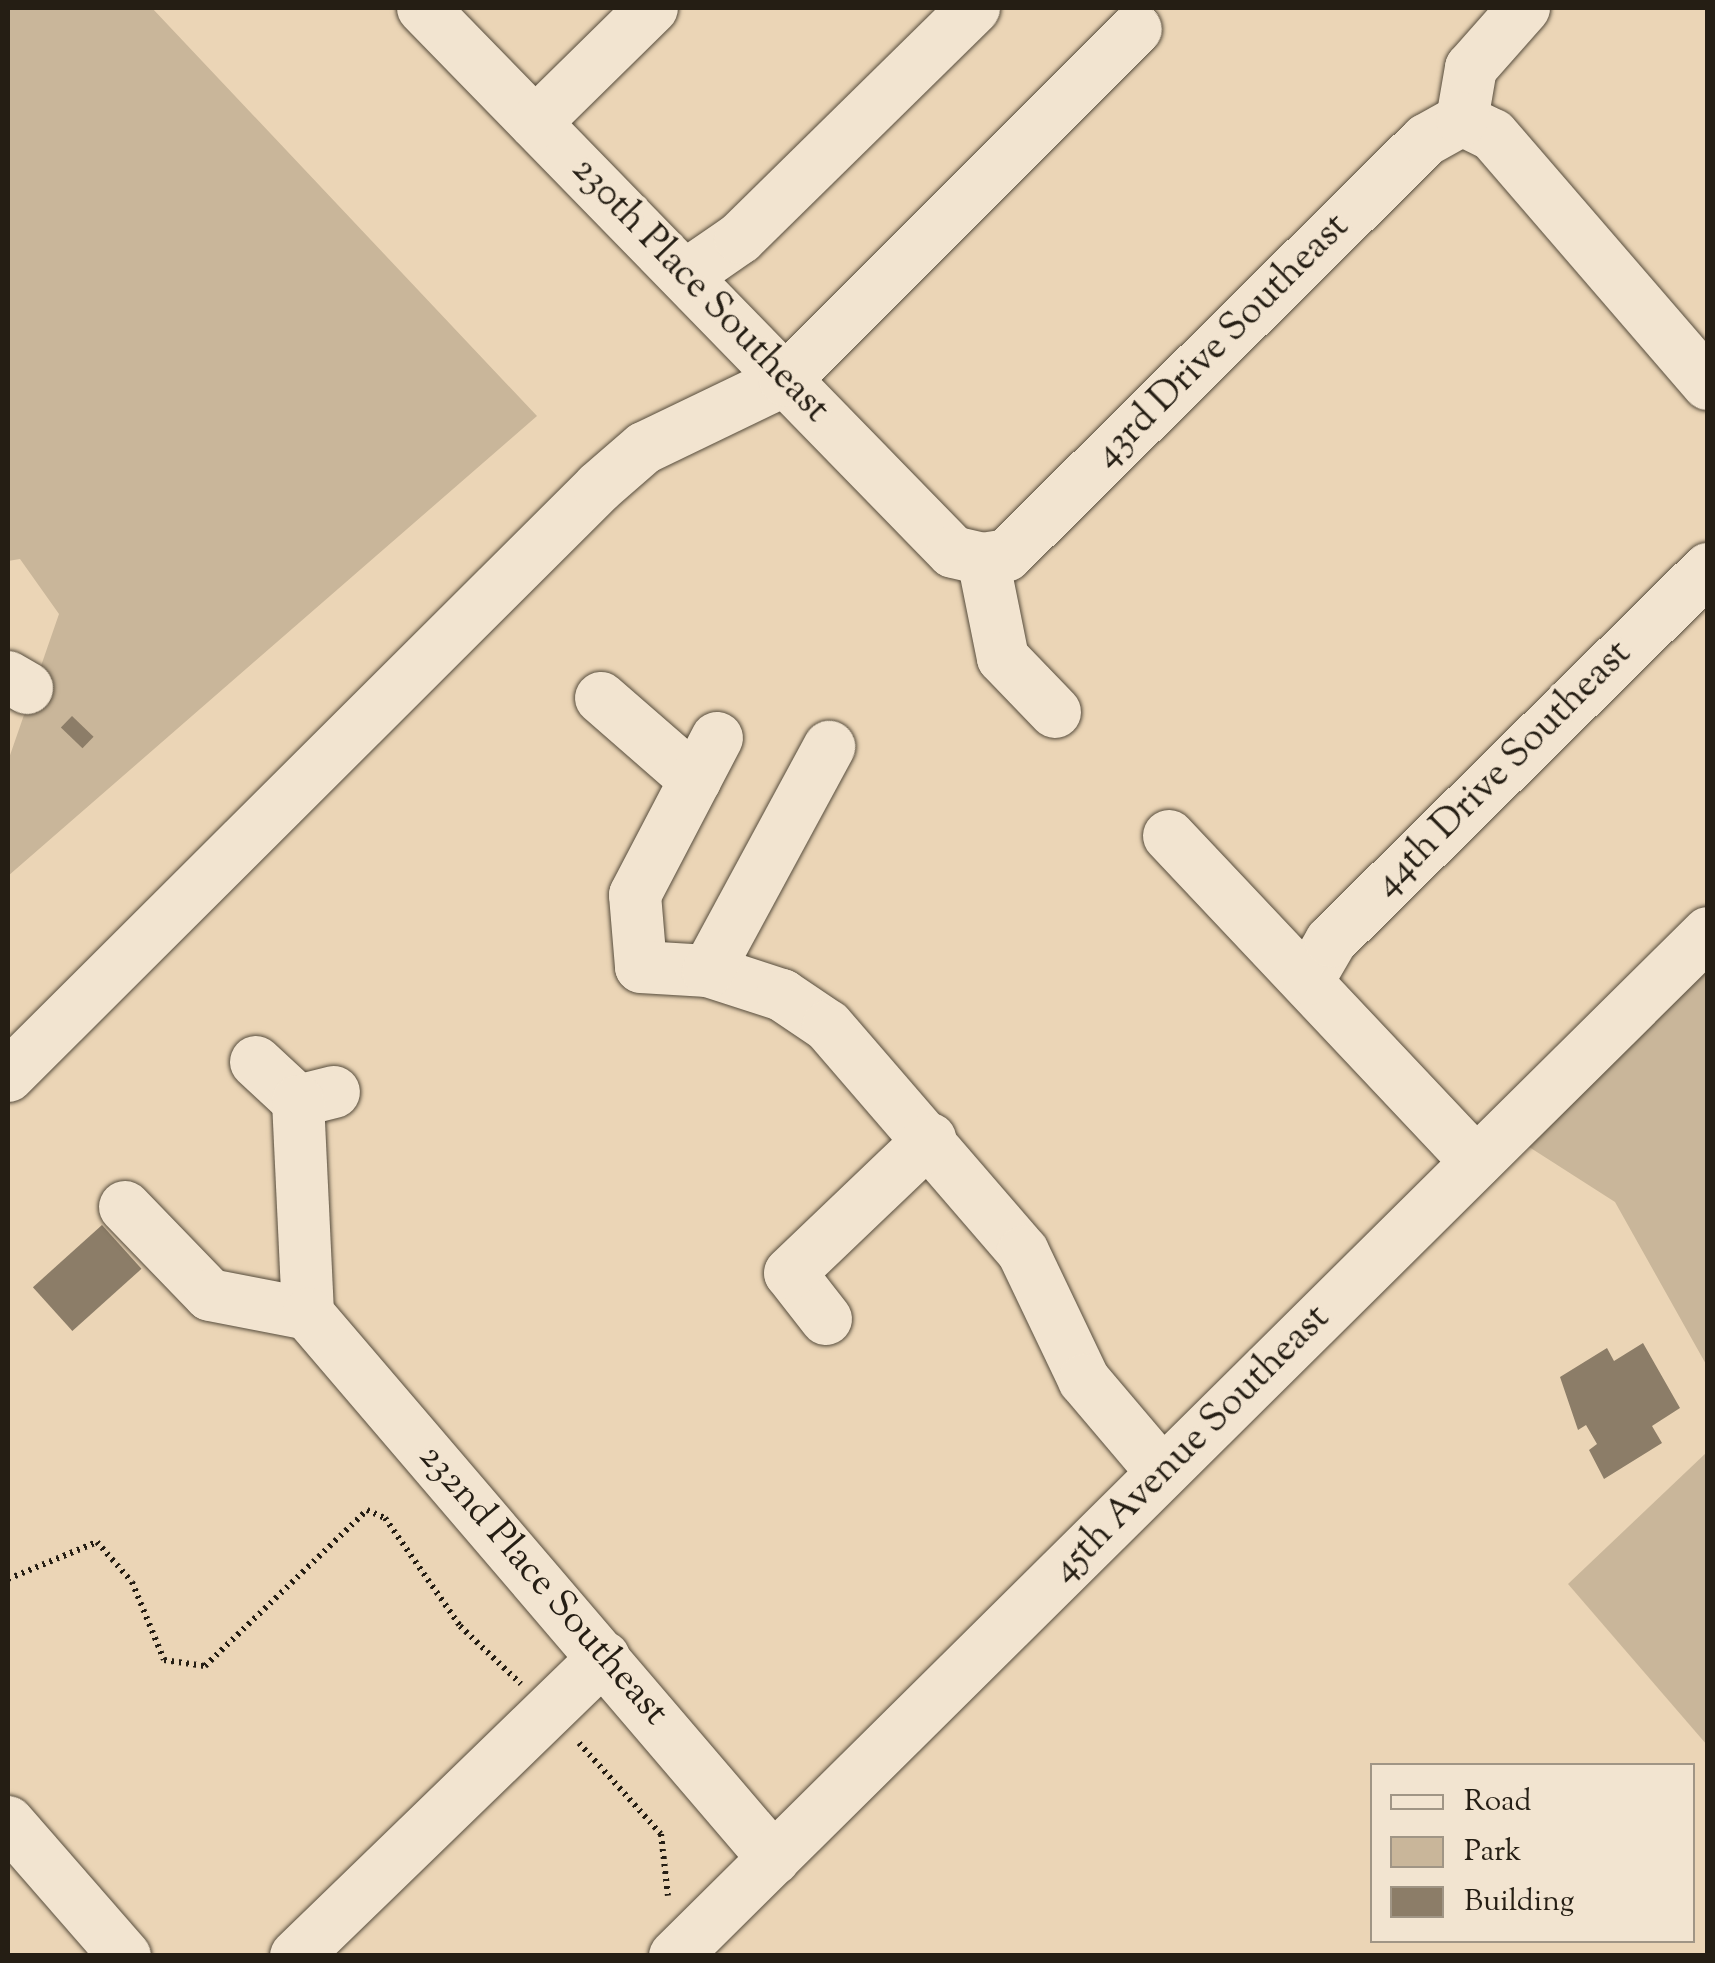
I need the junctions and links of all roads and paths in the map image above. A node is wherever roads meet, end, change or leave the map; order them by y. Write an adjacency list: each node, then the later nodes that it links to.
1 (423, 8): 7 (street, 230th Place Southeast)
2 (652, 8): 7 (street)
3 (974, 8): 8 (street)
4 (1524, 8): 6 (street)
5 (1136, 29): 9 (street)
6 (1462, 120): 10 (street); 11 (street, 43rd Drive Southeast)
7 (535, 123): 8 (street, 230th Place Southeast)
8 (685, 276): 9 (street, 230th Place Southeast)
9 (786, 380): 11 (street, 230th Place Southeast); 21 (street)
10 (1708, 384)
11 (983, 560): 14 (street)
12 (1708, 569): 19 (street, 44th Drive Southeast)
13 (601, 698): 18 (street)
14 (1055, 712)
15 (829, 747): 18 (street)
16 (1169, 836): 19 (street)
17 (1708, 933): 23 (street, 45th Avenue Southeast)
18 (708, 971): 22 (street)
19 (1309, 979): 23 (street)
20 (256, 1062): 25 (street)
21 (8, 1076)
22 (930, 1139): 26 (street); 27 (street)
23 (1476, 1162): 27 (street, 45th Avenue Southeast)
24 (125, 1208): 25 (street)
25 (308, 1314): 29 (street, 232nd Place Southeast)
26 (826, 1318)
27 (1162, 1472): 32 (street, 45th Avenue Southeast)
28 (8, 1579): 30 (path)
29 (604, 1658): 30 (street); 32 (street, 232nd Place Southeast)
30 (549, 1712): 33 (path); 35 (street)
31 (16, 1850): 34 (street)
32 (774, 1860): 36 (street, 45th Avenue Southeast)
33 (668, 1896)
34 (125, 1956)
35 (296, 1956)
36 (675, 1956)

